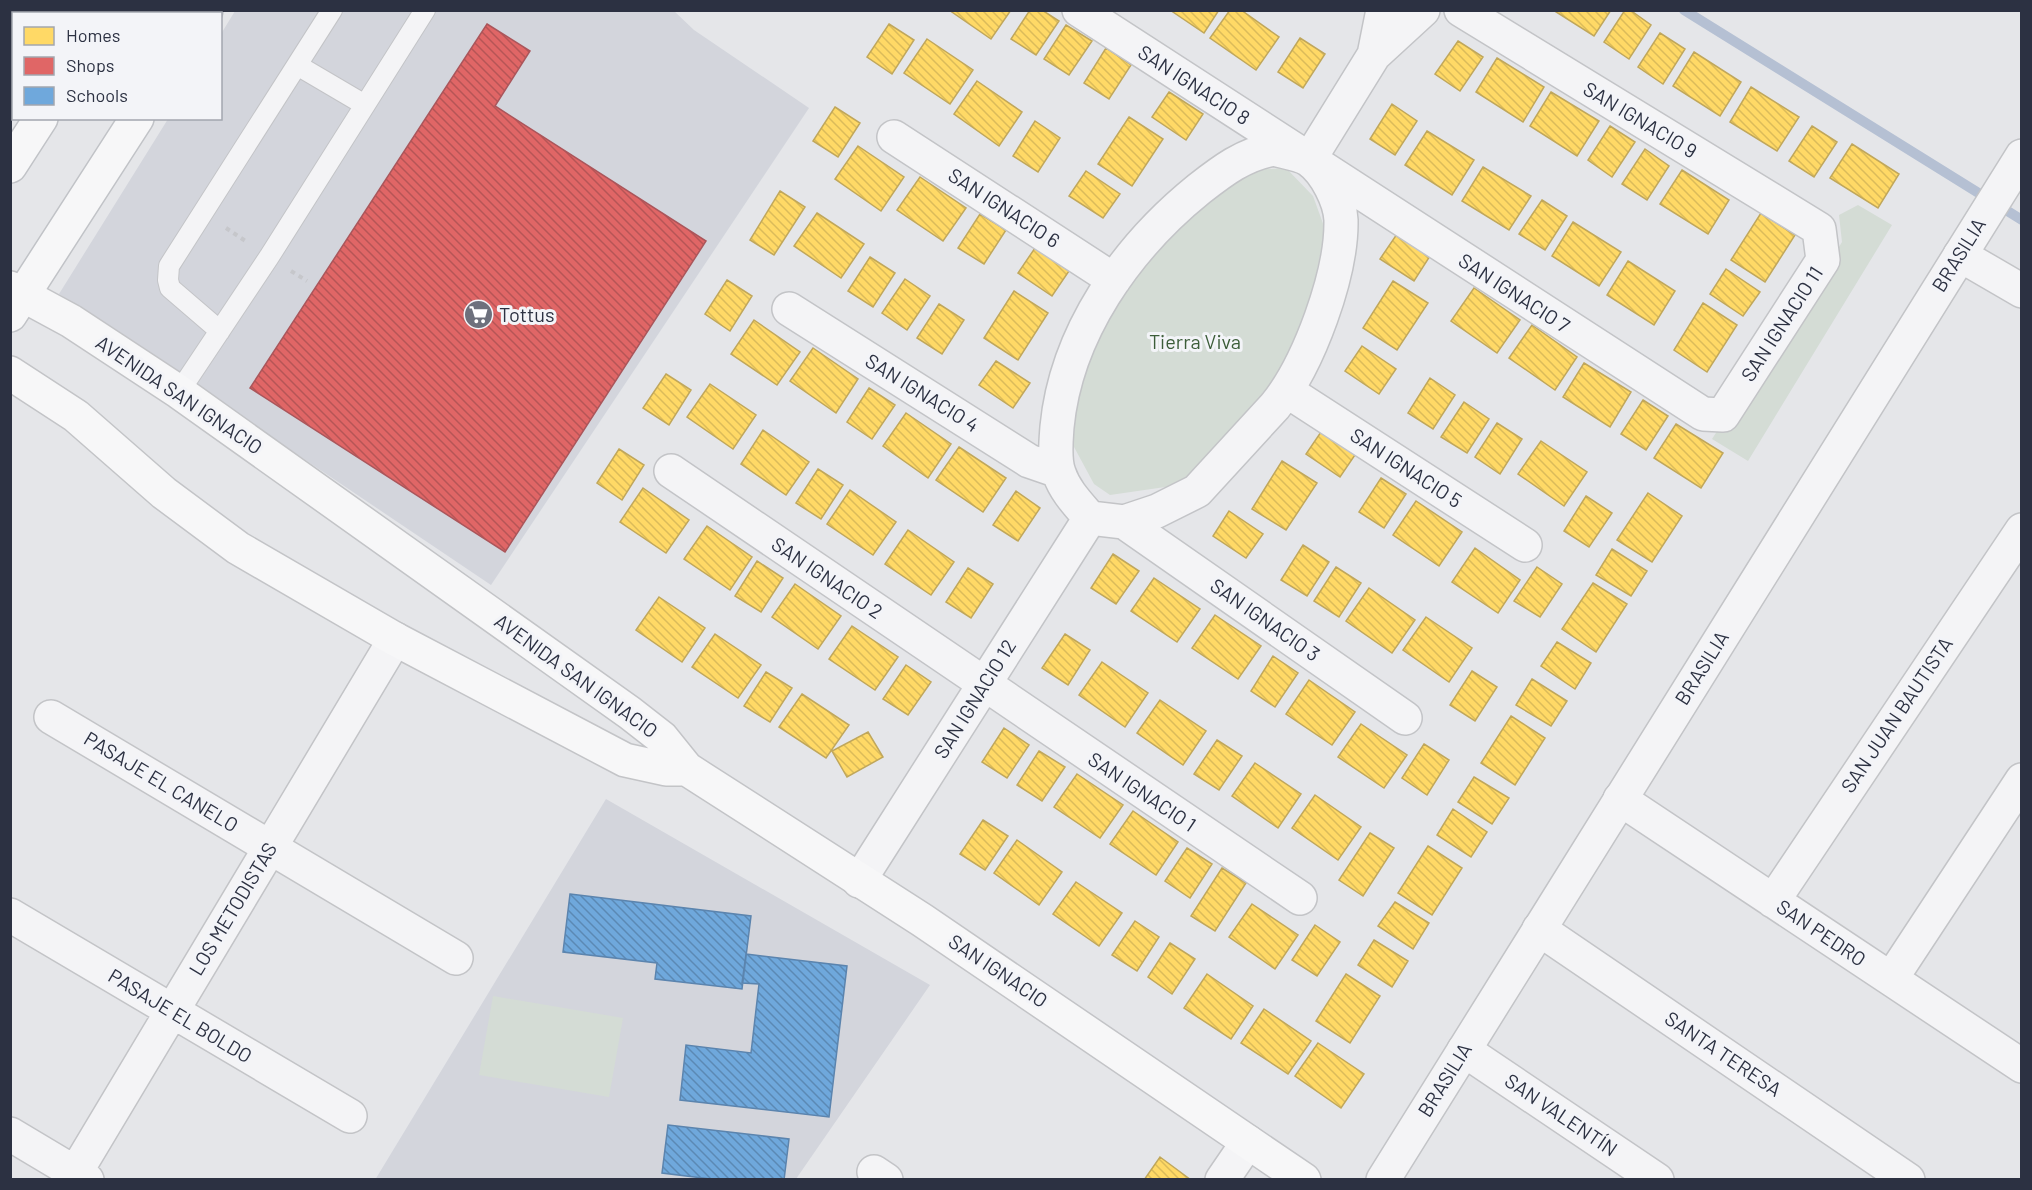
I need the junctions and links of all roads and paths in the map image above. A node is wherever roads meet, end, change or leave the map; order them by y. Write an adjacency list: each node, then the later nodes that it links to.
1 (332, 10): 8 (lane)
2 (425, 10): 9 (lane)
3 (1079, 10): 13 (street, SAN IGNACIO 8)
4 (1383, 10): 7 (street)
5 (1423, 10): 7 (street)
6 (1461, 10): 16 (street, SAN IGNACIO 9)
7 (1374, 55): 13 (street)
8 (297, 65): 9 (lane); 22 (lane)
9 (365, 105): 22 (lane)
10 (40, 120): 15 (main road)
11 (136, 120): 20 (main road)
12 (894, 136): 18 (street, SAN IGNACIO 6)
13 (1309, 160): 18 (street); 24 (street); 26 (street, SAN IGNACIO 7)
14 (2018, 161): 17 (street, BRASILIA)
15 (10, 166)
16 (1820, 229): 26 (street, SAN IGNACIO 11)
17 (1960, 255): 19 (street); 39 (street, BRASILIA)
18 (1114, 279): 28 (street)
19 (2022, 291)
20 (15, 299): 25 (main road, AVENIDA SAN IGNACIO)
21 (789, 309): 28 (street, SAN IGNACIO 4)
22 (220, 331): 25 (lane)
23 (10, 373): 33 (main road, AVENIDA SAN IGNACIO)
24 (1287, 391): 30 (street); 32 (street, SAN IGNACIO 5)
25 (179, 392): 37 (main road, AVENIDA SAN IGNACIO)
26 (1723, 415)
27 (671, 471): 34 (street, SAN IGNACIO 2)
28 (1058, 471): 29 (street)
29 (1090, 518): 30 (street); 34 (street, SAN IGNACIO 12)
30 (1124, 522): 36 (street, SAN IGNACIO 3)
31 (2022, 530): 43 (street, SAN JUAN BAUTISTA)
32 (1525, 545)
33 (395, 639): 37 (main road, AVENIDA SAN IGNACIO); 40 (street, LOS METODISTAS)
34 (984, 685): 41 (street, SAN IGNACIO 12); 42 (street, SAN IGNACIO 1)
35 (51, 717): 40 (street, PASAJE EL CANELO)
36 (1405, 718)
37 (687, 769): 41 (main road, SAN IGNACIO)
38 (2022, 780): 47 (street)
39 (1620, 799): 43 (street, SAN PEDRO); 45 (street, BRASILIA)
40 (270, 847): 46 (street, PASAJE EL CANELO); 48 (street, LOS METODISTAS)
41 (859, 881): 53 (main road, SAN IGNACIO)
42 (1300, 898)
43 (1773, 901): 47 (street, SAN PEDRO)
44 (10, 915): 48 (street, PASAJE EL BOLDO)
45 (1539, 929): 49 (street, BRASILIA); 59 (street, SANTA TERESA)
46 (456, 958)
47 (1891, 979): 50 (street, SAN PEDRO)
48 (172, 1011): 51 (street, PASAJE EL BOLDO); 54 (street, LOS METODISTAS)
49 (1464, 1050): 57 (street, BRASILIA); 58 (street, SAN VALENTÍN)
50 (2018, 1057)
51 (350, 1116)
52 (10, 1134): 54 (street)
53 (1248, 1142): 55 (street); 56 (main road, SAN IGNACIO)
54 (78, 1177)
55 (1222, 1179)
56 (1304, 1179)
57 (1383, 1179)
58 (1657, 1179)
59 (1908, 1179)

